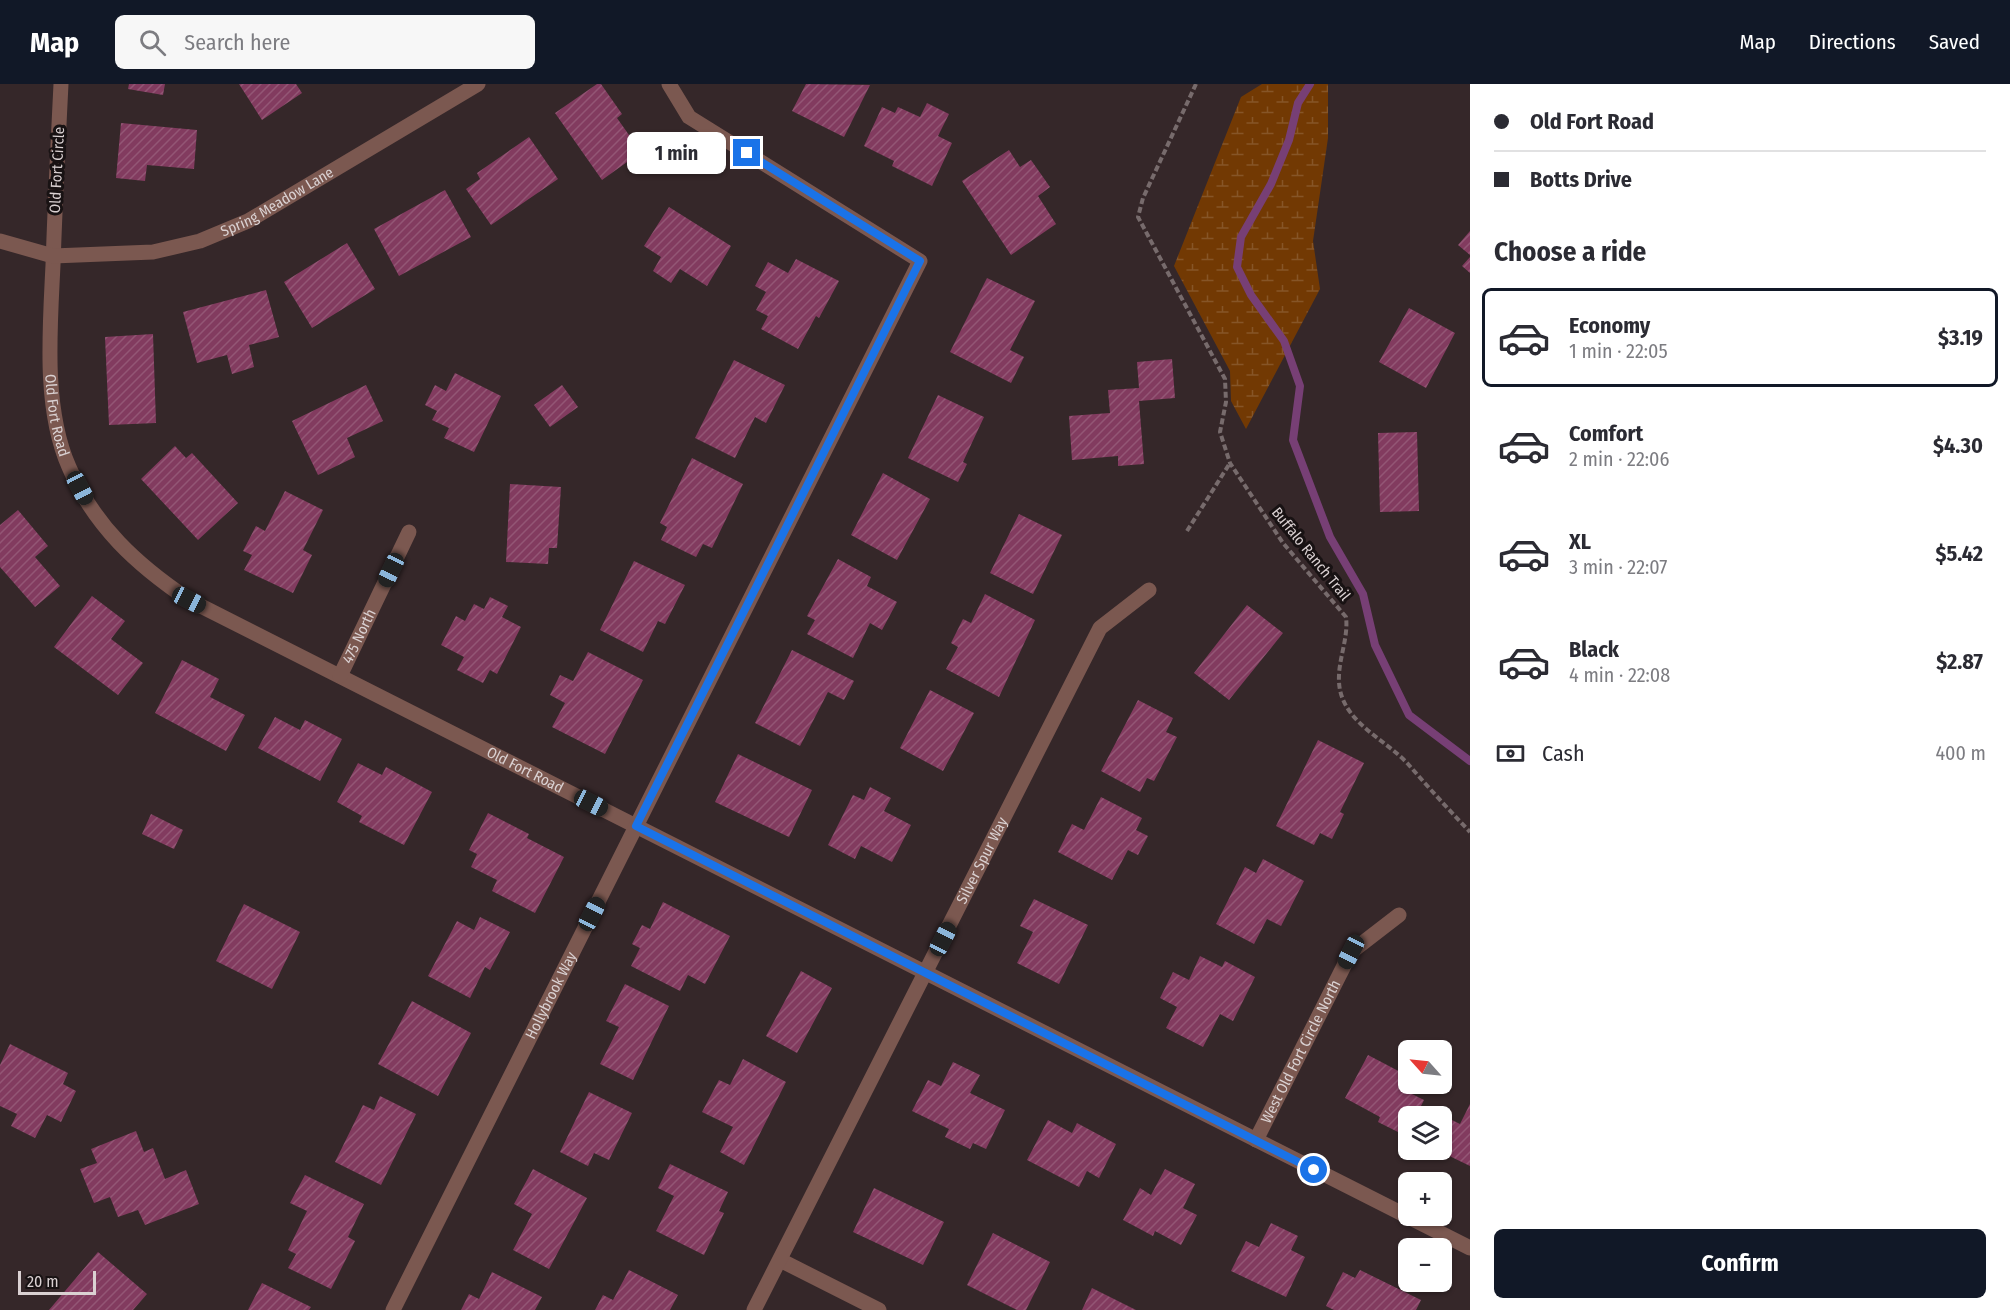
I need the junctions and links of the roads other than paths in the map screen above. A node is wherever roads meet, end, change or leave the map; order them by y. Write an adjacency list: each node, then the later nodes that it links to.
1 (61, 84): 5 (street, Old Fort Circle)
2 (478, 84): 5 (street, Spring Meadow Lane)
3 (669, 84): 9 (street, Hollybrook Way)
4 (0, 241): 5 (street, Spring Meadow Lane)
5 (53, 256): 8 (street, Old Fort Road)
6 (409, 532): 8 (street, 475 North)
7 (1149, 590): 11 (street, Silver Spur Way)
8 (340, 676): 9 (street, Old Fort Road)
9 (636, 826): 11 (street, Old Fort Road); 15 (street, Hollybrook Way)
10 (1399, 915): 12 (street, West Old Fort Circle North)
11 (926, 973): 12 (street, Old Fort Road); 14 (street, Silver Spur Way)
12 (1256, 1140): 13 (street, Old Fort Road)
13 (1470, 1248)
14 (780, 1260): 16 (street, Silver Spur Way); 17 (street)
15 (393, 1310)
16 (754, 1310)
17 (879, 1310)

